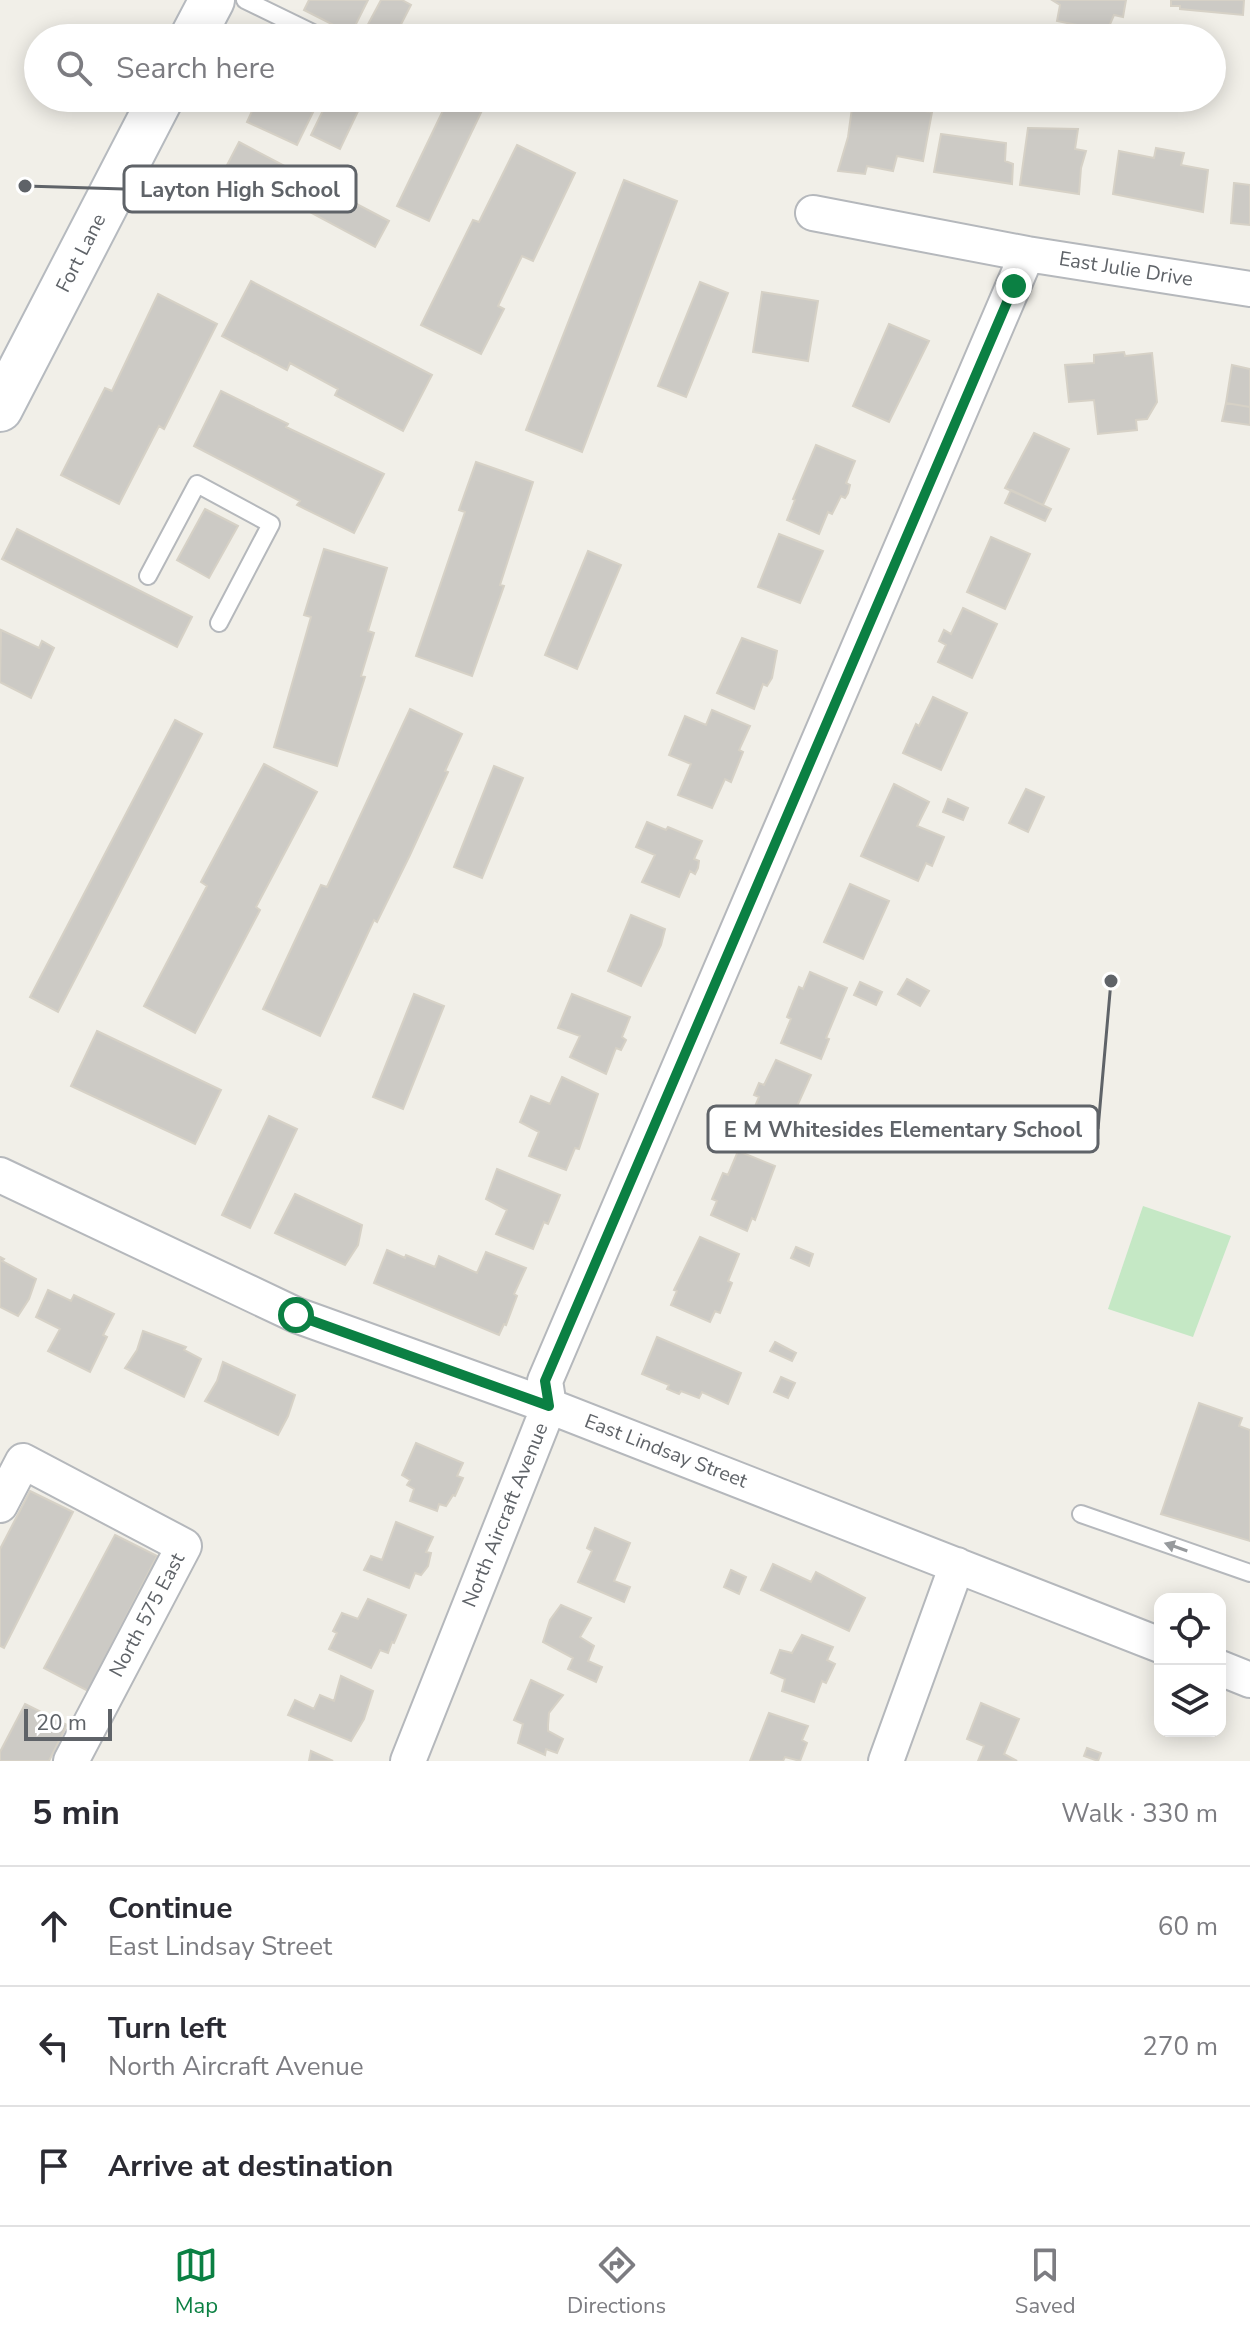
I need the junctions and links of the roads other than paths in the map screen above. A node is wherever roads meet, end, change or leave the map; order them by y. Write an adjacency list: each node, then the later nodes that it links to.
1 (212, 0): 3 (main road)
2 (245, 0): 4 (lane)
3 (199, 24)
4 (294, 24)
5 (154, 112): 9 (main road, Fort Lane)
6 (813, 213): 7 (street, East Julie Drive)
7 (1027, 254): 8 (street, East Julie Drive); 13 (street, North Aircraft Avenue)
8 (1250, 289)
9 (0, 409)
10 (148, 576): 11 (lane)
11 (219, 623)
12 (0, 1175): 13 (street, East Lindsay Street)
13 (549, 1406): 16 (street, East Lindsay Street); 22 (street, North Aircraft Avenue)
14 (0, 1505): 21 (street, North 575 East)
15 (1081, 1514): 17 (lane, one-way to 15)
16 (957, 1565): 18 (street, East Lindsay Street); 23 (street)
17 (1250, 1573)
18 (1154, 1643)
19 (1226, 1670): 20 (street)
20 (1250, 1680)
21 (71, 1761)
22 (408, 1761)
23 (886, 1761)

